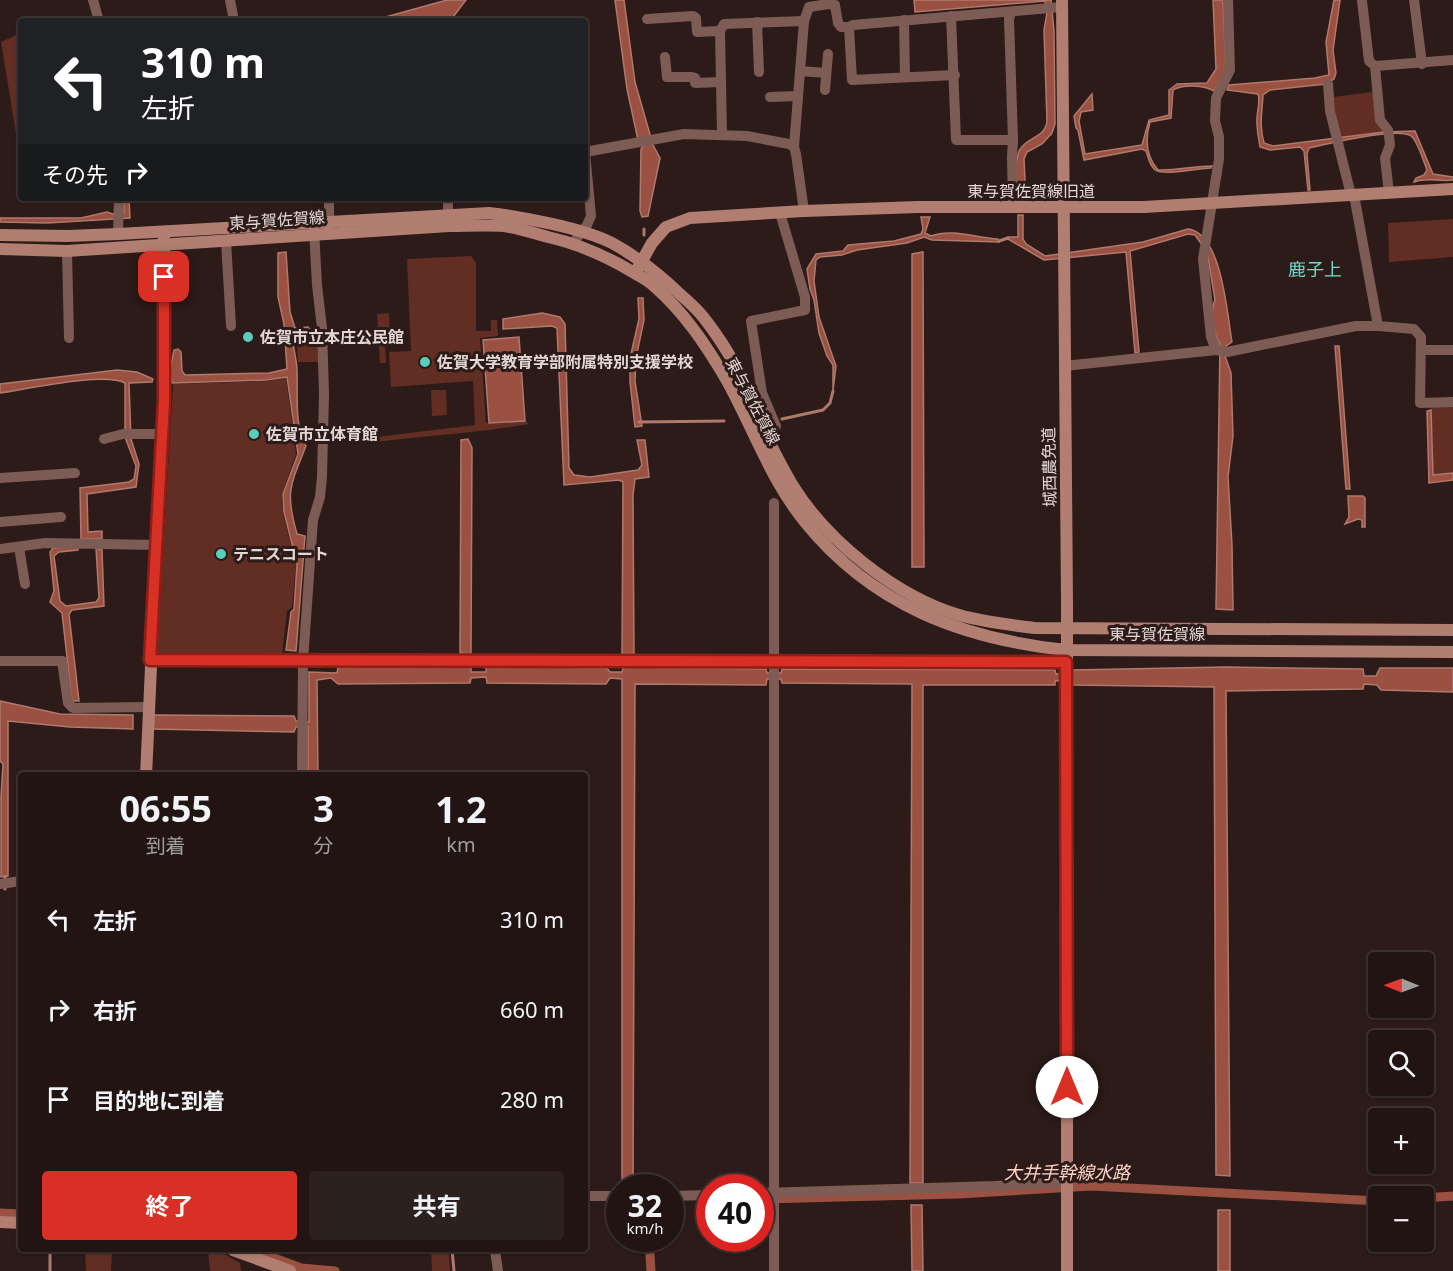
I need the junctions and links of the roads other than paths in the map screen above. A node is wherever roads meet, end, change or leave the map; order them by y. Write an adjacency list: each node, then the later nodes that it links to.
1 (230, 0): 11 (street)
2 (1228, 0): 44 (street)
3 (1414, 0): 21 (street)
4 (1362, 1): 22 (street)
5 (93, 2): 10 (street)
6 (805, 3): 14 (street); 16 (street)
7 (1056, 5): 8 (street); 46 (main road, 城西農免道)
8 (1011, 13): 9 (street); 34 (street)
9 (951, 16): 13 (street); 26 (street)
10 (98, 18)
11 (233, 18)
12 (647, 19): 17 (street)
13 (904, 20): 16 (street); 27 (street)
14 (804, 21): 15 (street); 23 (street)
15 (757, 22): 17 (street); 24 (street)
16 (849, 27): 27 (street)
17 (720, 31): 28 (street)
18 (828, 54): 25 (street)
19 (665, 57): 28 (street)
20 (1453, 60): 21 (street)
21 (1422, 64): 22 (street)
22 (1375, 66): 39 (street)
23 (800, 71): 25 (street); 31 (street)
24 (759, 72)
25 (826, 73): 30 (street)
26 (955, 75): 27 (street); 34 (street)
27 (905, 77)
28 (720, 82): 33 (street)
29 (1328, 84): 40 (street)
30 (825, 90)
31 (798, 96): 32 (street); 35 (street)
32 (770, 97)
33 (722, 134): 35 (street); 36 (street)
34 (1014, 140): 45 (street)
35 (794, 147): 47 (street)
36 (588, 152)
37 (588, 184): 53 (street)
38 (1453, 189): 39 (main road, 東与賀佐賀線旧道)
39 (1389, 193): 40 (main road, 東与賀佐賀線旧道)
40 (1353, 195): 44 (main road, 東与賀佐賀線旧道); 64 (street)
41 (119, 201): 54 (street)
42 (329, 201): 50 (street)
43 (448, 201): 49 (street)
44 (1213, 203): 46 (main road, 東与賀佐賀線旧道); 67 (street)
45 (1013, 208): 46 (main road, 東与賀佐賀線旧道); 47 (main road, 東与賀佐賀線旧道)
46 (1064, 208): 69 (main road, 城西農免道)
47 (804, 211): 48 (main road, 東与賀佐賀線旧道)
48 (780, 213): 61 (main road, 東与賀佐賀線旧道); 71 (street)
49 (448, 214): 50 (main road, 東与賀佐賀線); 53 (main road, 東与賀佐賀線)
50 (329, 227): 51 (main road, 東与賀佐賀線); 57 (main road, 東与賀佐賀線)
51 (314, 228): 52 (main road, 東与賀佐賀線); 56 (main road, 東与賀佐賀線); 88 (street)
52 (164, 231): 54 (main road, 東与賀佐賀線); 58 (main road)
53 (582, 233): 57 (street); 61 (main road, 東与賀佐賀線)
54 (118, 234): 55 (main road, 東与賀佐賀線)
55 (0, 235)
56 (226, 241): 58 (main road, 東与賀佐賀線); 63 (street)
57 (573, 243): 62 (main road, 東与賀佐賀線)
58 (164, 245): 60 (main road, 東与賀佐賀線); 72 (main road)
59 (0, 249): 60 (main road, 東与賀佐賀線)
60 (67, 251): 65 (street)
61 (642, 261): 62 (main road, 東与賀佐賀線旧道); 71 (main road, 東与賀佐賀線)
62 (635, 273): 89 (main road, 東与賀佐賀線)
63 (231, 326)
64 (1378, 326): 66 (street); 67 (street)
65 (69, 338)
66 (1426, 350): 68 (street); 70 (street)
67 (1221, 351): 69 (street)
68 (1453, 351)
69 (1064, 366): 83 (main road, 城西農免道)
70 (1453, 402)
71 (764, 431): 83 (main road, 東与賀佐賀線)
72 (162, 434): 73 (street); 79 (main road)
73 (104, 439)
74 (75, 473): 75 (street)
75 (0, 478)
76 (774, 503): 90 (street)
77 (61, 517): 78 (street)
78 (0, 522)
79 (157, 545): 80 (street); 86 (main road)
80 (19, 547): 81 (street); 82 (street)
81 (0, 549)
82 (25, 584)
83 (1066, 629): 84 (main road, 東与賀佐賀線); 89 (main road, 城西農免道)
84 (1453, 630)
85 (1453, 652): 89 (main road, 東与賀佐賀線)
86 (150, 660): 88 (street); 91 (main road)
87 (0, 661): 91 (street)
88 (303, 661): 90 (street); 93 (street)
89 (1066, 667): 90 (street); 97 (main road, 城西農免道)
90 (774, 671): 96 (street)
91 (148, 707): 92 (main road)
92 (146, 772)
93 (302, 772)
94 (18, 881): 95 (street)
95 (3, 883)
96 (774, 1174)
97 (1067, 1188): 100 (street); 109 (main road, 城西農免道)
98 (588, 1196): 99 (street)
99 (606, 1196)
100 (774, 1197)
101 (0, 1222): 102 (main road)
102 (18, 1222)
103 (238, 1252): 106 (main road)
104 (495, 1252): 107 (street)
105 (774, 1252): 108 (street)
106 (290, 1271)
107 (498, 1271)
108 (774, 1271)
109 (1067, 1271)

